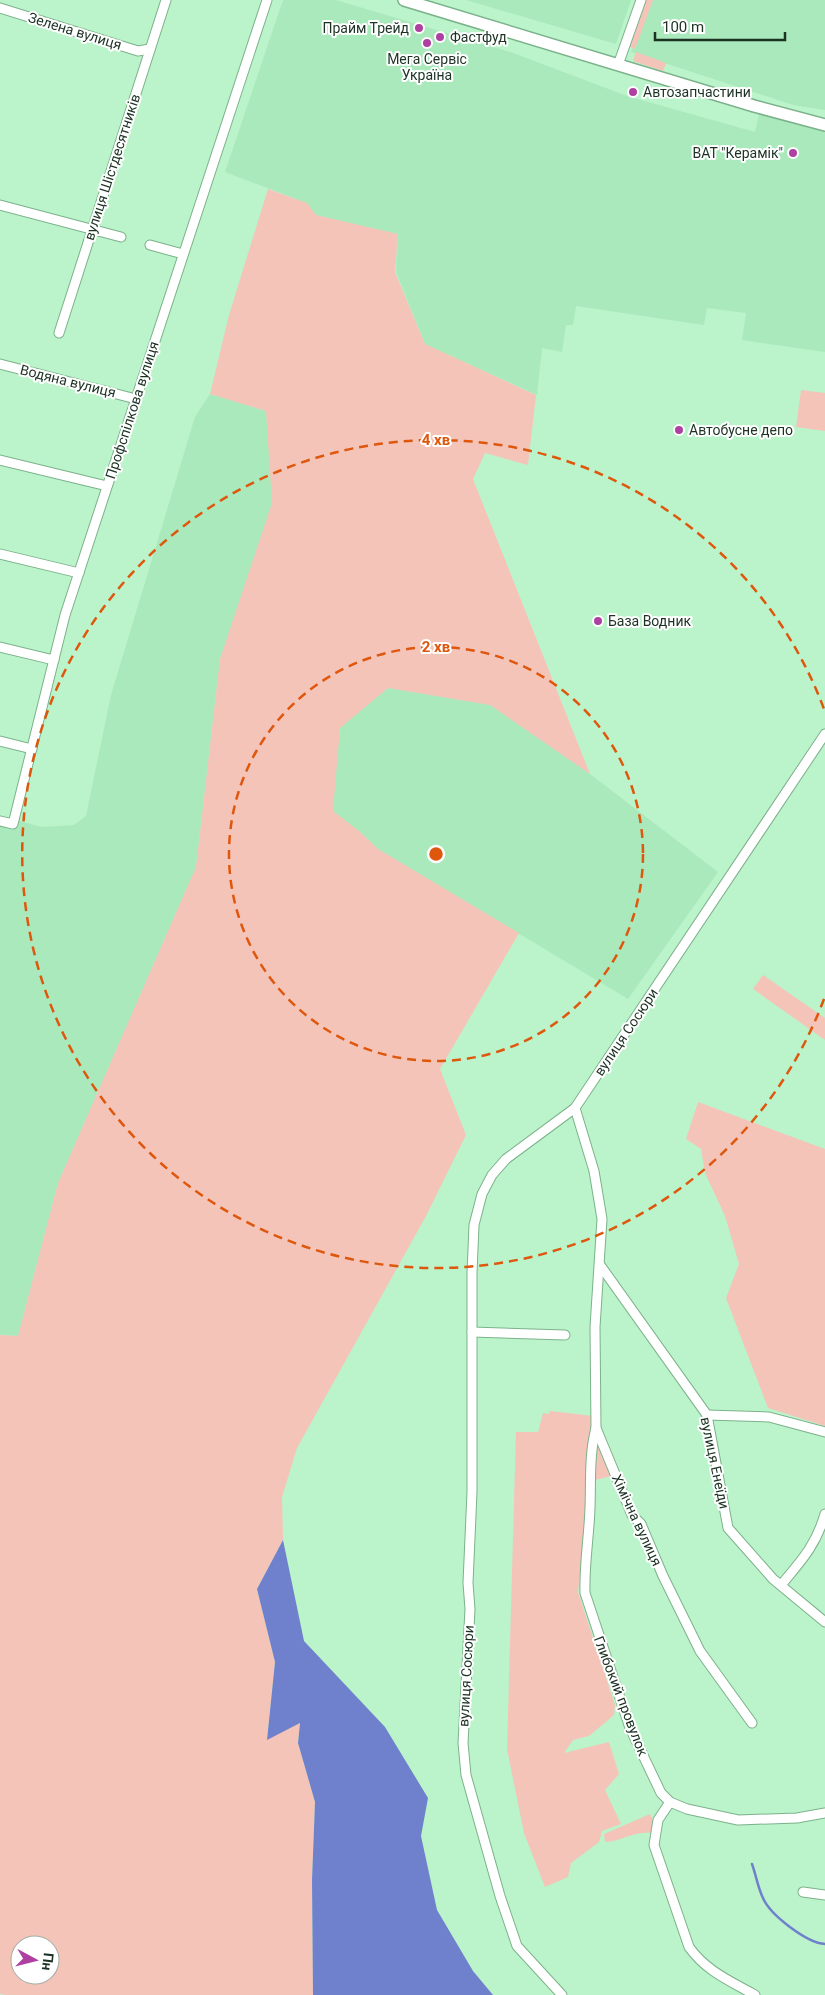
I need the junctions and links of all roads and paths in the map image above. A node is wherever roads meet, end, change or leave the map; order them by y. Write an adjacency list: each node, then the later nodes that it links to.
1 (166, 0): 6 (street, вулиця Шістдесятників)
2 (267, 0): 13 (street, Профспілкова вулиця)
3 (404, 0): 7 (main road)
4 (640, 0): 7 (street)
5 (0, 8): 6 (street, Зелена вулиця)
6 (150, 49): 10 (street, вулиця Шістдесятників)
7 (618, 65): 8 (main road)
8 (825, 126)
9 (0, 205): 10 (street)
10 (92, 230): 11 (street); 14 (street, вулиця Шістдесятників)
11 (120, 237)
12 (150, 245): 13 (street)
13 (183, 254): 16 (street, Профспілкова вулиця)
14 (59, 333)
15 (0, 364): 16 (street, Водяна вулиця)
16 (136, 399): 18 (street, Профспілкова вулиця)
17 (0, 460): 18 (street)
18 (107, 486): 20 (street, Профспілкова вулиця)
19 (0, 554): 20 (street)
20 (78, 573): 22 (street, Профспілкова вулиця)
21 (0, 647): 22 (street)
22 (54, 660): 25 (street, Профспілкова вулиця)
23 (825, 734): 27 (street, вулиця Сосюри)
24 (0, 741): 25 (street)
25 (32, 749): 26 (street, Профспілкова вулиця)
26 (0, 821)
27 (576, 1108): 28 (street); 29 (street, вулиця Сосюри)
28 (600, 1265): 31 (street, вулиця Енеїди); 32 (street, Хімічна вулиця)
29 (472, 1332): 30 (street); 42 (street, вулиця Сосюри)
30 (565, 1334)
31 (707, 1415): 33 (street); 35 (street, вулиця Енеїди)
32 (596, 1428): 37 (street, Хімічна вулиця); 38 (street, Глибокий провулок)
33 (825, 1432)
34 (825, 1514): 35 (street)
35 (781, 1585): 36 (street, вулиця Енеїди)
36 (825, 1622)
37 (752, 1723)
38 (670, 1802): 39 (street); 43 (street)
39 (825, 1813)
40 (803, 1892): 41 (street)
41 (825, 1895)
42 (562, 1995)
43 (755, 1995)

